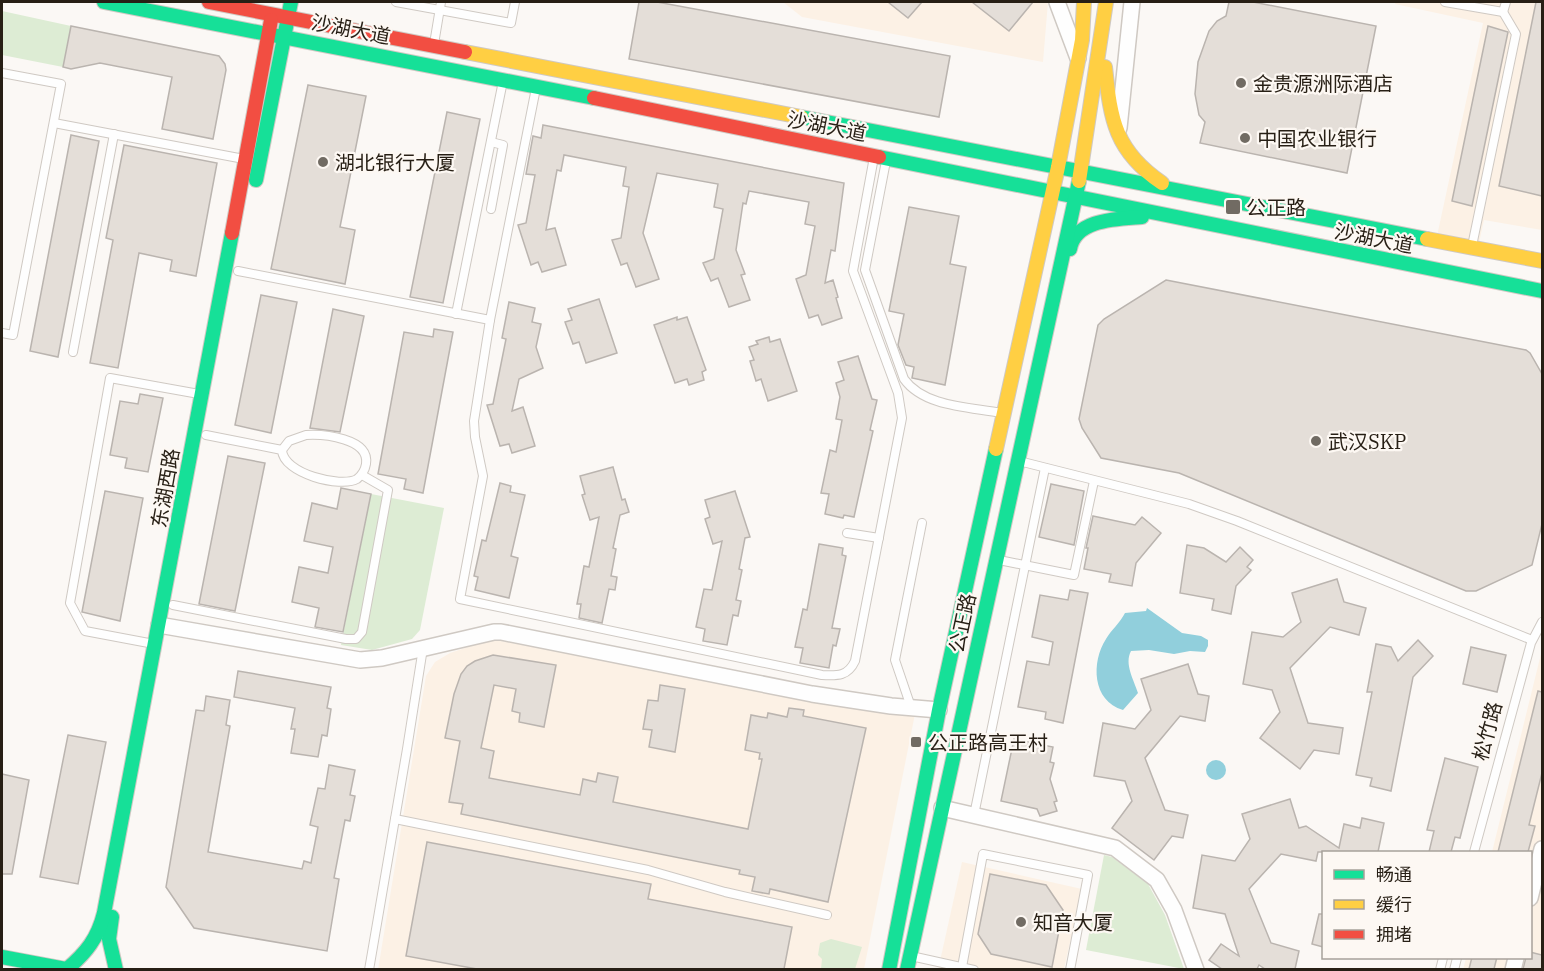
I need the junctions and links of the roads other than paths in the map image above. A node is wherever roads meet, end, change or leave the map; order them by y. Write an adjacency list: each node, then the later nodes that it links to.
1 (104, 2): 16 (main road, 沙湖大道)
2 (209, 2): 13 (main road, 沙湖大道)
3 (291, 2): 15 (main road, 东湖西路)
4 (396, 2): 12 (lane)
5 (515, 2): 12 (lane)
6 (1057, 2): 20 (street)
7 (1084, 2): 20 (main road, 公正路)
8 (1106, 2): 18 (main road, 公正路)
9 (1132, 2): 26 (street)
10 (1445, 2): 14 (lane)
11 (1506, 2): 14 (lane)
12 (440, 6): 19 (lane)
13 (273, 8): 15 (main road, 沙湖大道); 16 (main road, 东湖西路)
14 (1503, 12): 37 (lane)
15 (288, 17): 17 (main road, 东湖西路); 19 (main road, 沙湖大道)
16 (268, 33): 17 (main road, 沙湖大道); 29 (main road, 东湖西路)
17 (284, 36): 22 (main road, 沙湖大道); 39 (main road, 东湖西路)
18 (1102, 36): 26 (main road); 31 (main road, 公正路)
19 (433, 46): 30 (main road, 沙湖大道)
20 (1078, 58): 30 (main road, 公正路)
21 (2, 73): 24 (lane)
22 (504, 79): 23 (main road, 沙湖大道); 27 (lane)
23 (536, 86): 28 (main road, 沙湖大道); 43 (lane)
24 (54, 123): 25 (lane); 44 (lane)
25 (114, 134): 29 (lane); 45 (lane)
26 (1118, 137): 32 (main road)
27 (491, 142): 35 (lane); 42 (lane)
28 (880, 156): 33 (main road, 沙湖大道); 47 (lane); 56 (lane)
29 (245, 159): 46 (main road, 东湖西路)
30 (1058, 167): 31 (main road, 沙湖大道); 33 (main road, 公正路)
31 (1081, 171): 32 (main road, 沙湖大道); 34 (main road, 公正路)
32 (1173, 189): 37 (main road, 沙湖大道)
33 (1052, 193): 34 (main road, 沙湖大道); 47 (main road, 公正路)
34 (1076, 198): 36 (main road, 沙湖大道); 41 (main road, 公正路)
35 (491, 209)
36 (1168, 216): 40 (main road, 沙湖大道); 41 (main road)
37 (1472, 248): 38 (main road, 沙湖大道)
38 (1540, 260)
39 (238, 272): 42 (lane); 48 (main road, 东湖西路)
40 (1542, 291)
41 (1054, 298): 50 (main road, 公正路)
42 (456, 314): 43 (lane)
43 (490, 321): 56 (lane)
44 (2, 333)
45 (73, 352)
46 (201, 394): 61 (main road, 东湖西路); 63 (lane)
47 (1003, 413): 66 (main road, 公正路)
48 (206, 435): 49 (lane); 59 (main road, 东湖西路)
49 (282, 450): 52 (lane); 52 (lane)
50 (1018, 461): 51 (lane); 57 (main road, 公正路)
51 (1045, 468): 53 (lane); 58 (lane)
52 (362, 475): 59 (lane)
53 (1094, 481): 58 (lane); 62 (lane)
54 (922, 523): 65 (lane)
55 (847, 533): 56 (lane)
56 (879, 538)
57 (996, 560): 58 (lane); 67 (main road, 公正路)
58 (1025, 565): 68 (lane)
59 (173, 605): 61 (main road, 东湖西路)
60 (1542, 622): 62 (lane, 松竹路)
61 (164, 625): 63 (main road, 东湖西路); 64 (street); 78 (main road, 东湖西路)
62 (1532, 640): 71 (lane, 松竹路)
63 (156, 645): 77 (main road, 东湖西路)
64 (423, 648): 65 (street); 69 (lane)
65 (910, 707): 66 (street)
66 (939, 710): 80 (main road, 公正路)
67 (942, 808): 68 (street); 75 (main road, 公正路)
68 (974, 815): 83 (street)
69 (395, 819): 73 (lane); 79 (lane)
70 (1542, 849): 72 (street)
71 (1474, 851)
72 (1532, 890)
73 (827, 915)
74 (2, 957): 77 (main road)
75 (908, 963): 76 (lane)
76 (962, 967): 81 (lane); 82 (lane)
77 (69, 969)
78 (116, 969)
79 (369, 969)
80 (889, 969)
81 (974, 969)
82 (1070, 969)
83 (1196, 969)

